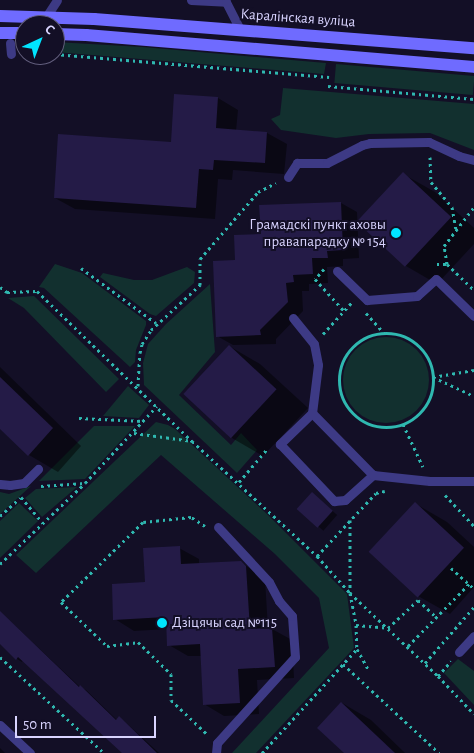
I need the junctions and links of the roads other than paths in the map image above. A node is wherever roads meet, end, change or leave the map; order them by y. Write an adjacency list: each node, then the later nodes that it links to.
1 (57, 0): 3 (lane)
2 (191, 0): 7 (lane)
3 (47, 15)
4 (0, 16): 5 (main road, Каралінская вуліца)
5 (15, 16)
6 (65, 18): 7 (main road, Каралінская вуліца)
7 (240, 30): 12 (main road, Каралінская вуліца)
8 (0, 33): 9 (main road)
9 (15, 33)
10 (65, 34): 14 (main road)
11 (10, 43): 13 (lane)
12 (474, 48)
13 (11, 54)
14 (474, 67)
15 (474, 160): 16 (lane)
16 (288, 177)
17 (337, 271): 18 (lane)
18 (474, 316)
19 (293, 318): 20 (lane)
20 (312, 413): 22 (lane); 22 (lane)
21 (38, 469): 24 (lane)
22 (373, 474): 23 (lane)
23 (474, 481)
24 (0, 484)
25 (218, 527): 30 (lane)
26 (474, 636): 27 (lane)
27 (459, 652)
28 (0, 725): 29 (lane)
29 (30, 753)
30 (216, 753)

